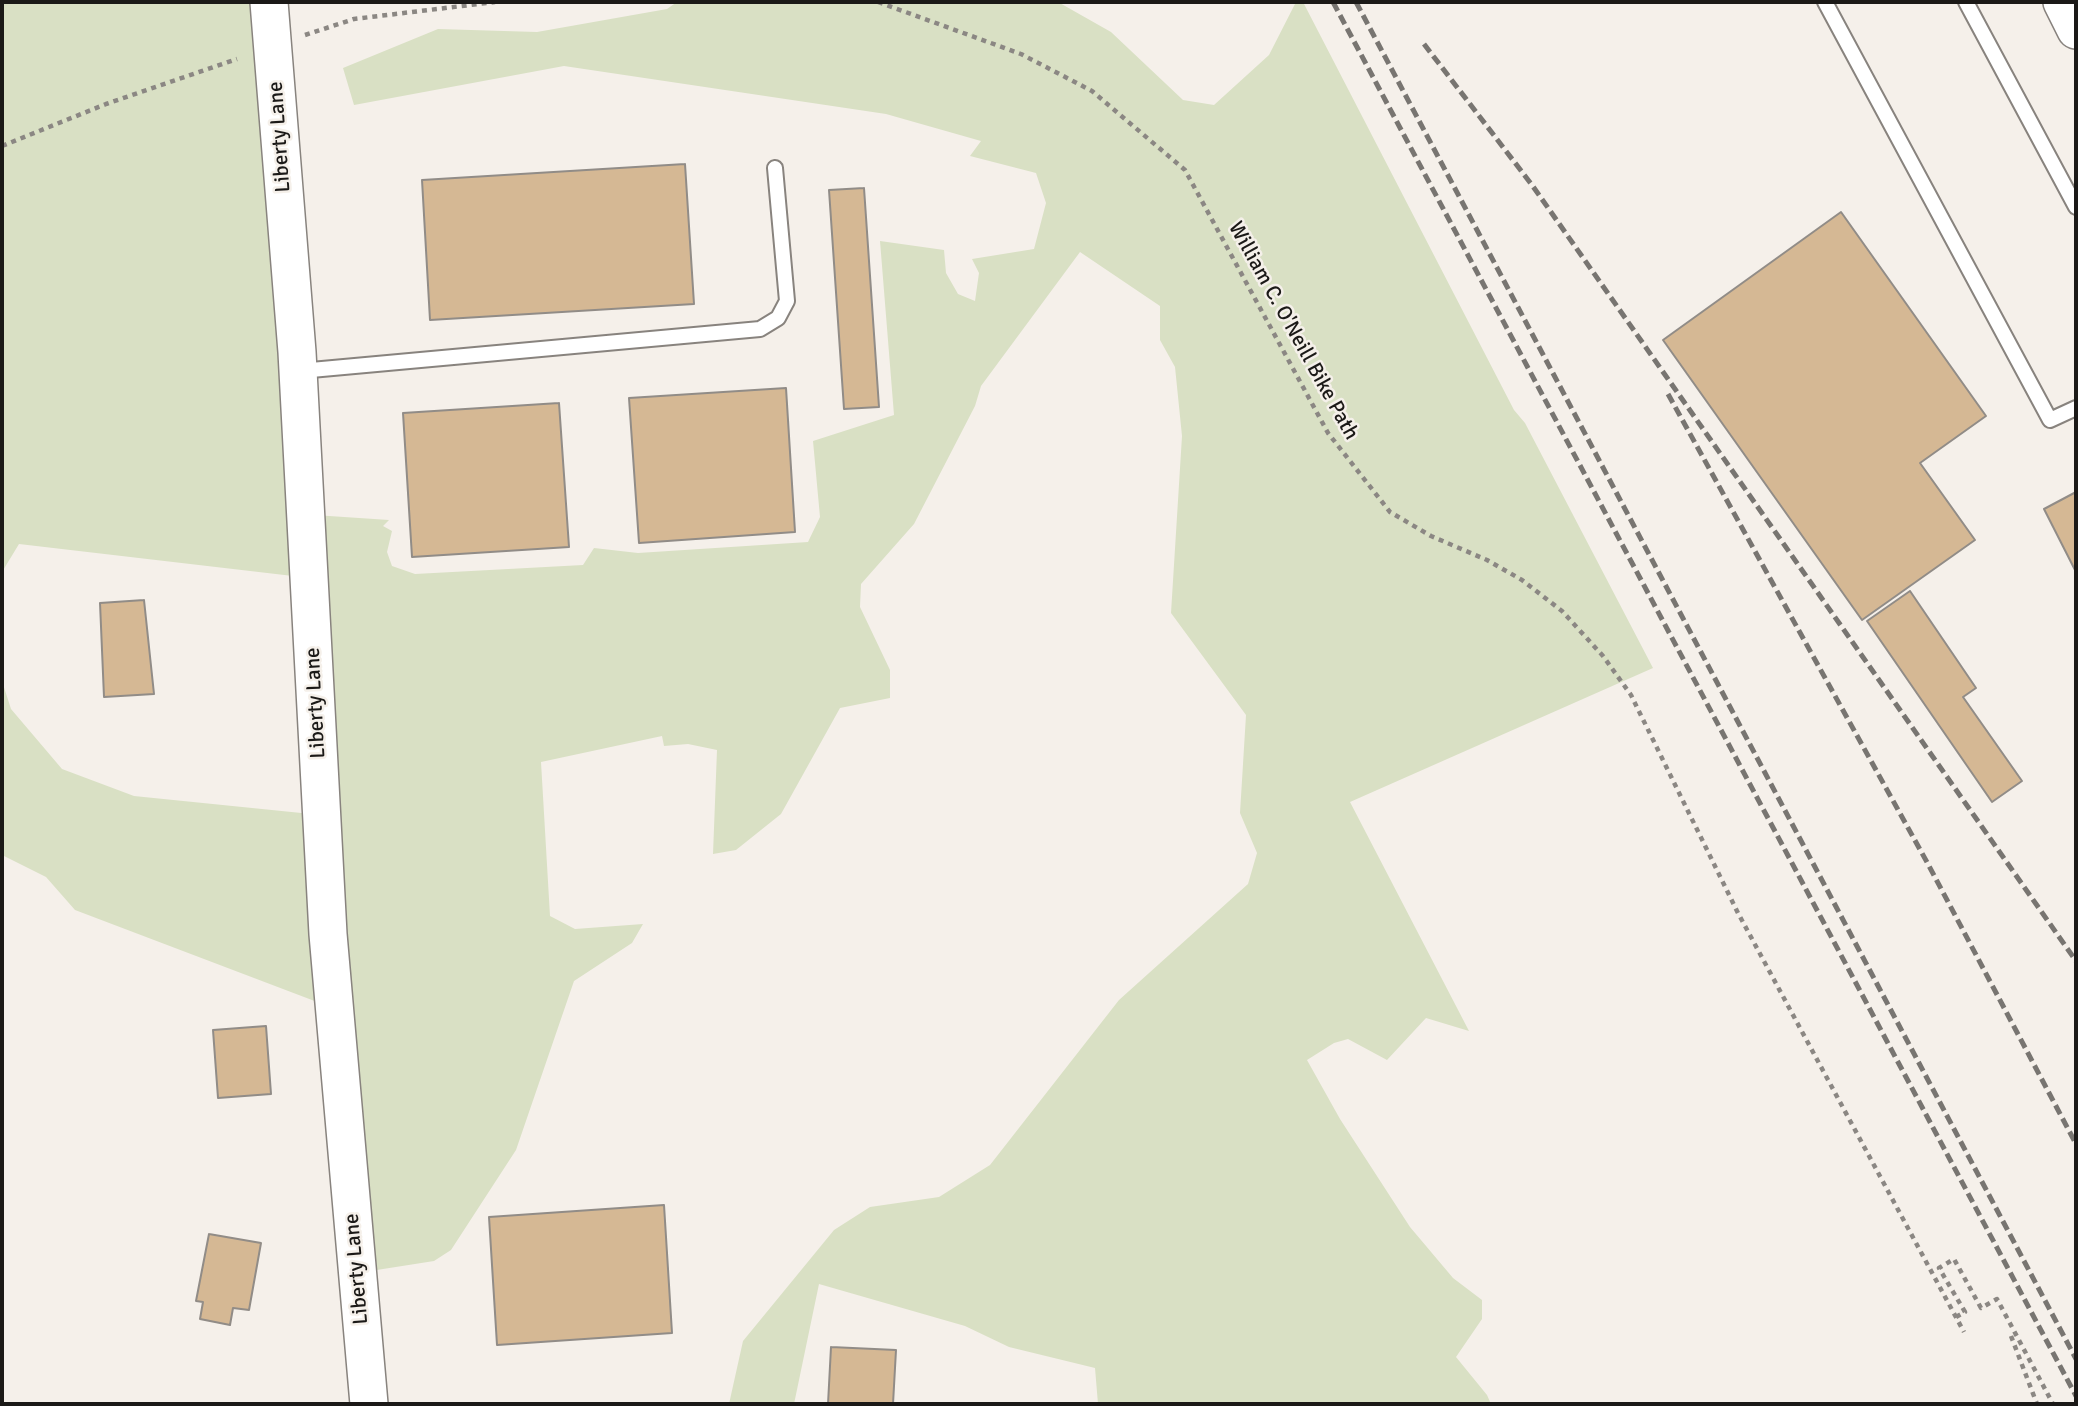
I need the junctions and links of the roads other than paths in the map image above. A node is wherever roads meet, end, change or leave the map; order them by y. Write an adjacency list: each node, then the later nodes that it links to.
1 (269, 2): 8 (street, Liberty Lane)
2 (1825, 2): 9 (lane)
3 (1966, 2): 7 (lane)
4 (2062, 2): 5 (street)
5 (2076, 30)
6 (775, 168): 8 (lane)
7 (2076, 207)
8 (298, 371): 10 (street, Liberty Lane)
9 (2076, 408)
10 (369, 1404)

